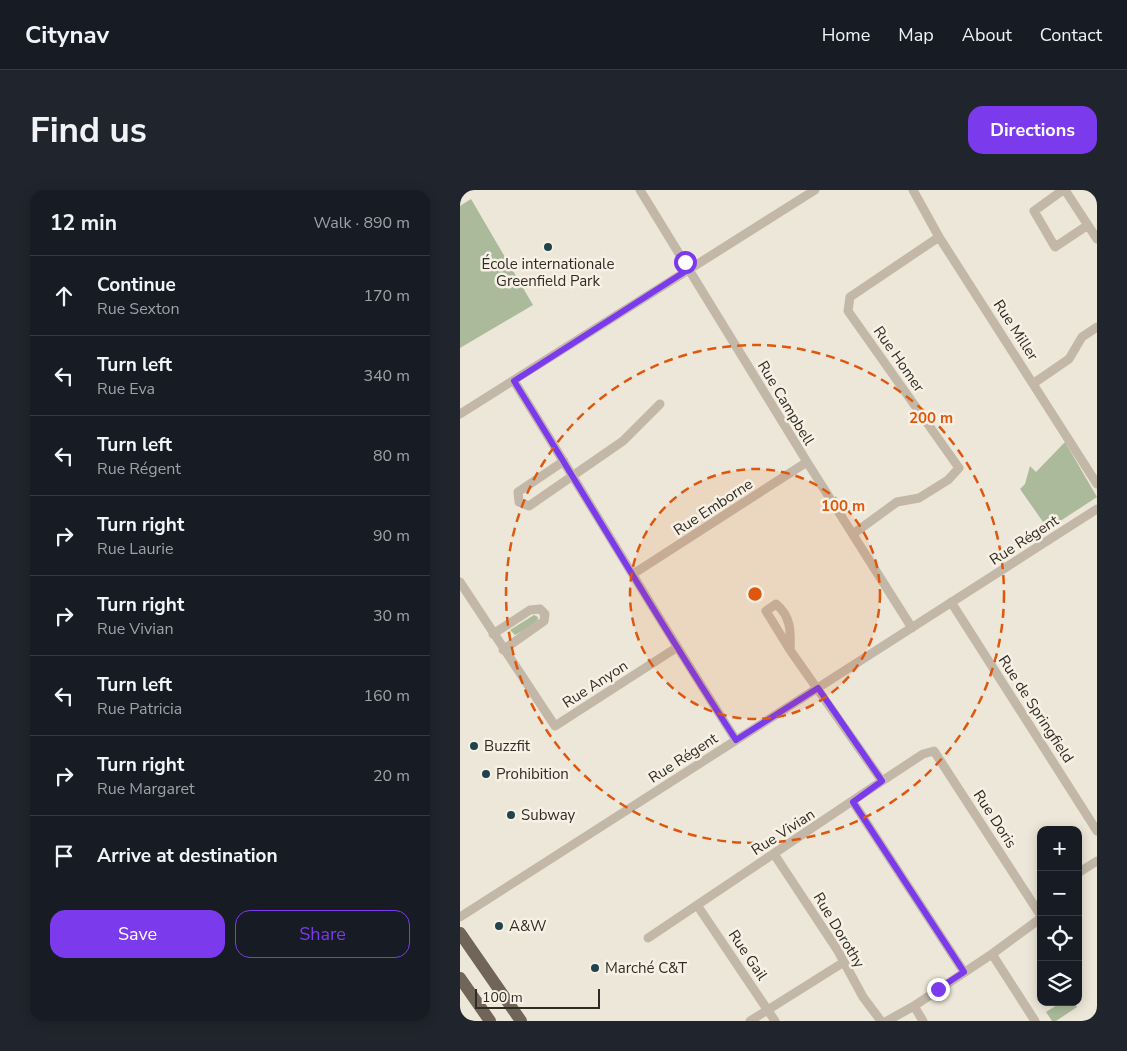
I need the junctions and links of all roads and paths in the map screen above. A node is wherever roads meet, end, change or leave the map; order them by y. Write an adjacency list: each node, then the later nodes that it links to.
1 (640, 190): 8 (street, Rue Campbell)
2 (815, 190): 8 (street)
3 (913, 190): 6 (street, Rue Miller)
4 (1064, 190): 5 (street); 5 (street)
5 (1088, 225): 7 (street)
6 (939, 237): 11 (street, Rue Miller); 19 (street, Rue Homer)
7 (1097, 239)
8 (689, 269): 10 (street); 15 (street, Rue Campbell)
9 (1097, 328): 11 (street)
10 (514, 381): 13 (street); 14 (street)
11 (1034, 383): 17 (street, Rue Miller)
12 (660, 404): 16 (street)
13 (460, 412)
14 (564, 461): 16 (street); 16 (street)
15 (807, 462): 19 (street, Rue Campbell); 20 (street, Rue Emborne)
16 (573, 475): 20 (street)
17 (1097, 484)
18 (1097, 509): 22 (street, Rue Régent)
19 (853, 534): 23 (street, Rue Campbell)
20 (633, 574): 25 (street)
21 (460, 582): 24 (street, Rue Anyon)
22 (951, 602): 23 (street, Rue Régent); 33 (street, Rue de Springfield)
23 (912, 628): 28 (street, Rue Régent)
24 (493, 634): 26 (street, Rue Anyon); 26 (street)
25 (676, 648): 26 (street, Rue Anyon); 29 (street)
26 (503, 650)
27 (790, 650): 27 (street); 28 (street)
28 (818, 688): 29 (street, Rue Régent); 31 (street)
29 (736, 740): 41 (street, Rue Régent)
30 (934, 751): 31 (street, Rue Vivian); 38 (street, Rue Doris)
31 (882, 781): 32 (street, Rue Vivian)
32 (853, 802): 34 (street, Rue Vivian); 47 (street)
33 (1097, 831)
34 (774, 854): 39 (street, Rue Vivian); 46 (street, Rue Dorothy)
35 (1097, 861): 36 (street)
36 (1081, 871)
37 (1037, 899): 38 (street)
38 (1032, 902): 40 (street, Rue Doris)
39 (697, 905): 44 (street, Rue Vivian); 50 (street, Rue Gail)
40 (1040, 916)
41 (460, 917)
42 (1037, 920): 45 (street)
43 (460, 933): 52 (main road)
44 (648, 938)
45 (992, 954): 47 (street); 58 (street)
46 (844, 962): 50 (street); 55 (street, Rue Dorothy)
47 (964, 972): 49 (street)
48 (460, 978): 51 (main road)
49 (914, 1006): 56 (street); 57 (street)
50 (768, 1010): 53 (street); 54 (street, Rue Gail)
51 (490, 1021)
52 (521, 1021)
53 (750, 1021)
54 (775, 1021)
55 (881, 1021)
56 (887, 1021)
57 (923, 1021)
58 (1035, 1021)

